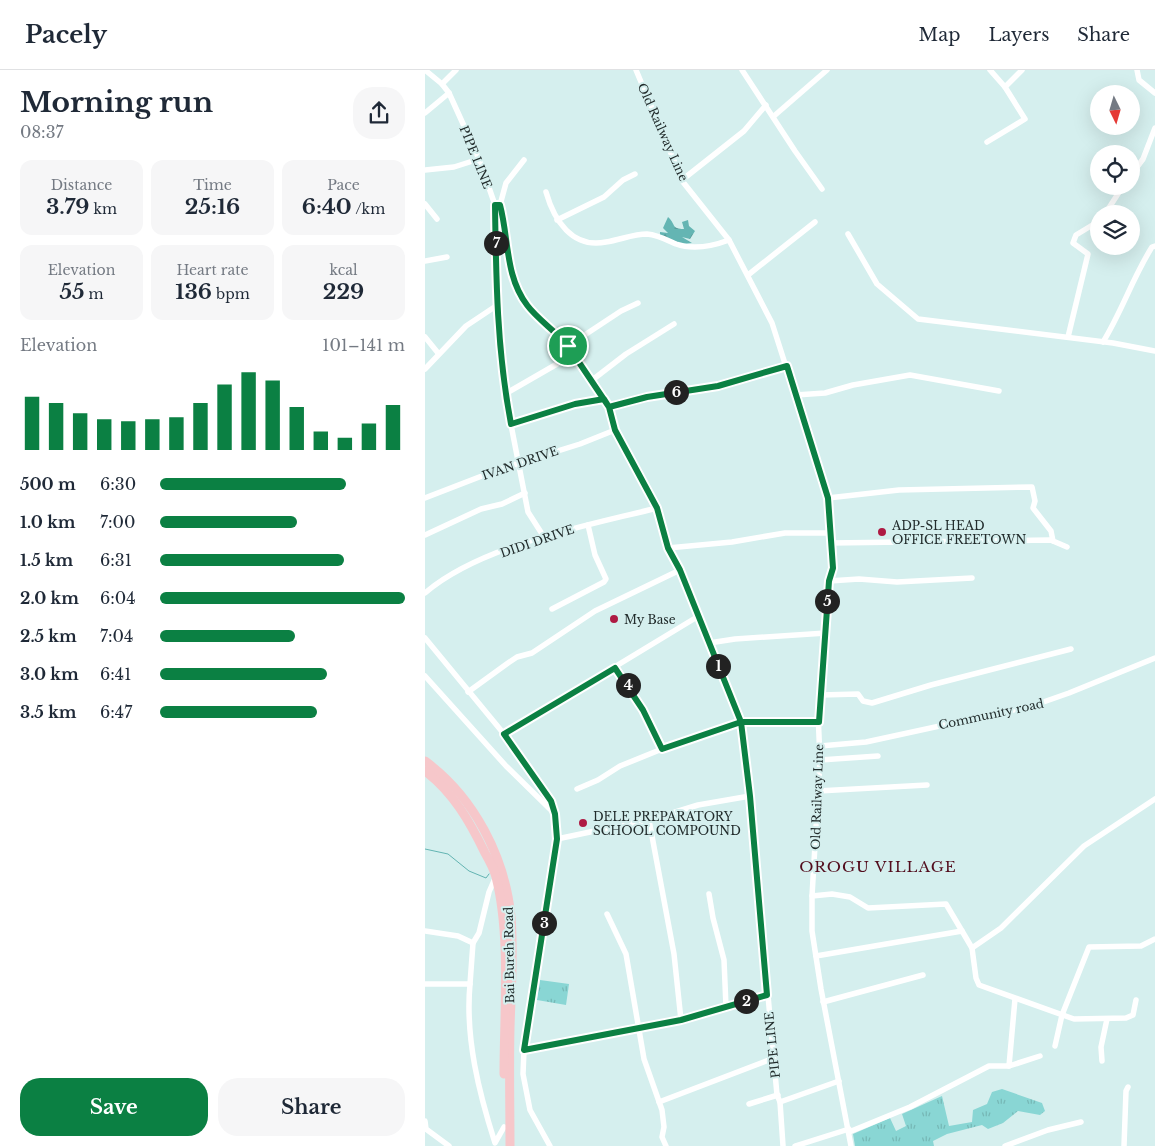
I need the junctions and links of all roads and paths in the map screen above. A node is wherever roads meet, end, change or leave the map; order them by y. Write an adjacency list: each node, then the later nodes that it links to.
1 (425, 70): 9 (street, PIPE LINE)
2 (456, 70): 9 (street)
3 (636, 70): 23 (street, Old Railway Line)
4 (743, 70): 13 (street)
5 (827, 70): 15 (street)
6 (990, 70): 10 (street)
7 (1022, 70): 10 (street)
8 (1137, 70): 12 (street)
9 (442, 84): 11 (street, PIPE LINE)
10 (1005, 87): 17 (street)
11 (449, 93): 14 (street); 18 (street, PIPE LINE)
12 (1155, 93)
13 (766, 105): 15 (street); 23 (street)
14 (425, 113)
15 (774, 116): 24 (street)
16 (1155, 128): 20 (street)
17 (987, 142)
18 (479, 159): 21 (street); 27 (street, PIPE LINE)
19 (524, 160): 27 (street)
20 (1140, 163)
21 (425, 170)
22 (635, 174): 29 (street)
23 (682, 180): 33 (street, Old Railway Line)
24 (822, 189)
25 (546, 192): 29 (street)
26 (425, 204): 28 (street)
27 (498, 205): 39 (street); 44 (street, PIPE LINE)
28 (437, 219)
29 (557, 220): 33 (street)
30 (815, 222): 37 (street)
31 (1090, 226): 42 (street)
32 (848, 234): 42 (street)
33 (729, 240): 37 (street, Old Railway Line)
34 (1155, 246): 43 (street)
35 (447, 257): 36 (street)
36 (425, 261)
37 (748, 275): 48 (street, Old Railway Line)
38 (638, 303): 44 (street)
39 (496, 306): 46 (street); 52 (street)
40 (674, 324): 50 (street)
41 (425, 337): 46 (street)
42 (1067, 337): 43 (street)
43 (1103, 342): 45 (street)
44 (568, 346): 50 (street, PIPE LINE)
45 (1155, 351)
46 (438, 353): 49 (street)
47 (557, 364): 52 (street)
48 (787, 366): 53 (street, Old Railway Line); 55 (street)
49 (425, 369)
50 (591, 381): 54 (street, PIPE LINE)
51 (999, 391): 53 (street)
52 (505, 394): 56 (street)
53 (796, 395): 61 (street, Old Railway Line)
54 (604, 399): 55 (street, PIPE LINE); 56 (street)
55 (609, 407): 57 (street, PIPE LINE)
56 (511, 424): 58 (street)
57 (615, 430): 58 (street, IVAN DRIVE); 62 (street, PIPE LINE)
58 (519, 462): 59 (street); 60 (street, IVAN DRIVE)
59 (525, 493): 65 (street); 66 (street)
60 (425, 498)
61 (828, 498): 64 (street, Old Railway Line); 67 (street)
62 (657, 508): 63 (street, DIDI DRIVE); 70 (street, PIPE LINE)
63 (588, 525): 66 (street, DIDI DRIVE); 75 (street)
64 (830, 533): 68 (street, Old Railway Line); 70 (street)
65 (425, 535)
66 (544, 537): 74 (street, DIDI DRIVE)
67 (1053, 541): 68 (street); 69 (street)
68 (830, 544): 73 (street, Old Railway Line)
69 (1067, 546)
70 (668, 548): 71 (street, PIPE LINE)
71 (680, 570): 76 (street, PIPE LINE); 84 (street)
72 (972, 578): 73 (street)
73 (829, 581): 77 (street, Old Railway Line)
74 (425, 593)
75 (552, 609)
76 (697, 617): 79 (street, PIPE LINE); 82 (street)
77 (826, 633): 79 (street); 85 (street, Old Railway Line)
78 (425, 638): 84 (street)
79 (709, 644): 86 (street, PIPE LINE)
80 (1071, 649): 85 (street)
81 (1155, 658): 89 (street, Community road)
82 (615, 668): 88 (street); 90 (street)
83 (425, 676): 100 (street)
84 (468, 692): 88 (street)
85 (821, 695): 87 (street, Old Railway Line)
86 (741, 722): 87 (street); 90 (street); 98 (street, PIPE LINE)
87 (819, 722): 89 (street, Old Railway Line)
88 (504, 734): 100 (street)
89 (820, 746): 92 (street, Old Railway Line)
90 (662, 749): 96 (street)
91 (878, 756): 92 (street)
92 (820, 760): 97 (street, Old Railway Line)
93 (425, 761): 143 (highway, Bai Bureh Road)
94 (425, 771): 103 (highway, Bai Bureh Road)
95 (927, 785): 97 (street)
96 (577, 789)
97 (818, 791): 105 (street, Old Railway Line)
98 (750, 796): 101 (street); 116 (street, PIPE LINE)
99 (1155, 799): 111 (street)
100 (555, 814): 102 (street)
101 (649, 820): 102 (street); 123 (street)
102 (557, 839): 126 (street)
103 (496, 875): 110 (street); 138 (highway, Bai Bureh Road)
104 (709, 894): 120 (street)
105 (812, 896): 108 (street); 112 (street, Old Railway Line)
106 (607, 914): 124 (street)
107 (425, 931): 110 (street)
108 (962, 931): 111 (street); 112 (street)
109 (1155, 939): 121 (street)
110 (473, 943): 115 (street)
111 (971, 948): 117 (street)
112 (816, 956): 119 (street, Old Railway Line)
113 (923, 974): 119 (street)
114 (425, 984): 115 (street)
115 (470, 984): 138 (street)
116 (767, 995): 120 (street); 128 (street, PIPE LINE)
117 (1015, 999): 121 (street); 130 (street)
118 (1136, 1000): 122 (street)
119 (823, 1002): 131 (street, Old Railway Line)
120 (726, 1007): 123 (street)
121 (1061, 1015): 122 (street); 125 (street)
122 (1107, 1019): 129 (street)
123 (681, 1020): 124 (street)
124 (639, 1028): 126 (street); 134 (street)
125 (1055, 1046)
126 (524, 1050): 144 (street)
127 (1040, 1056): 130 (street)
128 (774, 1058): 133 (street, PIPE LINE); 134 (street)
129 (1102, 1061)
130 (1009, 1066): 140 (street)
131 (839, 1081): 133 (street); 140 (street, Old Railway Line)
132 (1128, 1087): 150 (street)
133 (779, 1098): 135 (street); 146 (street, PIPE LINE)
134 (659, 1102): 145 (street)
135 (749, 1104)
136 (425, 1121): 139 (street)
137 (1081, 1122): 149 (street)
138 (504, 1127): 142 (highway, Bai Bureh Road)
139 (425, 1129): 141 (street)
140 (849, 1130): 147 (street); 148 (street, Old Railway Line)
141 (449, 1146)
142 (504, 1146)
143 (510, 1146)
144 (550, 1146)
145 (665, 1146)
146 (783, 1146)
147 (795, 1146)
148 (851, 1146)
149 (1005, 1146)
150 (1124, 1146)

